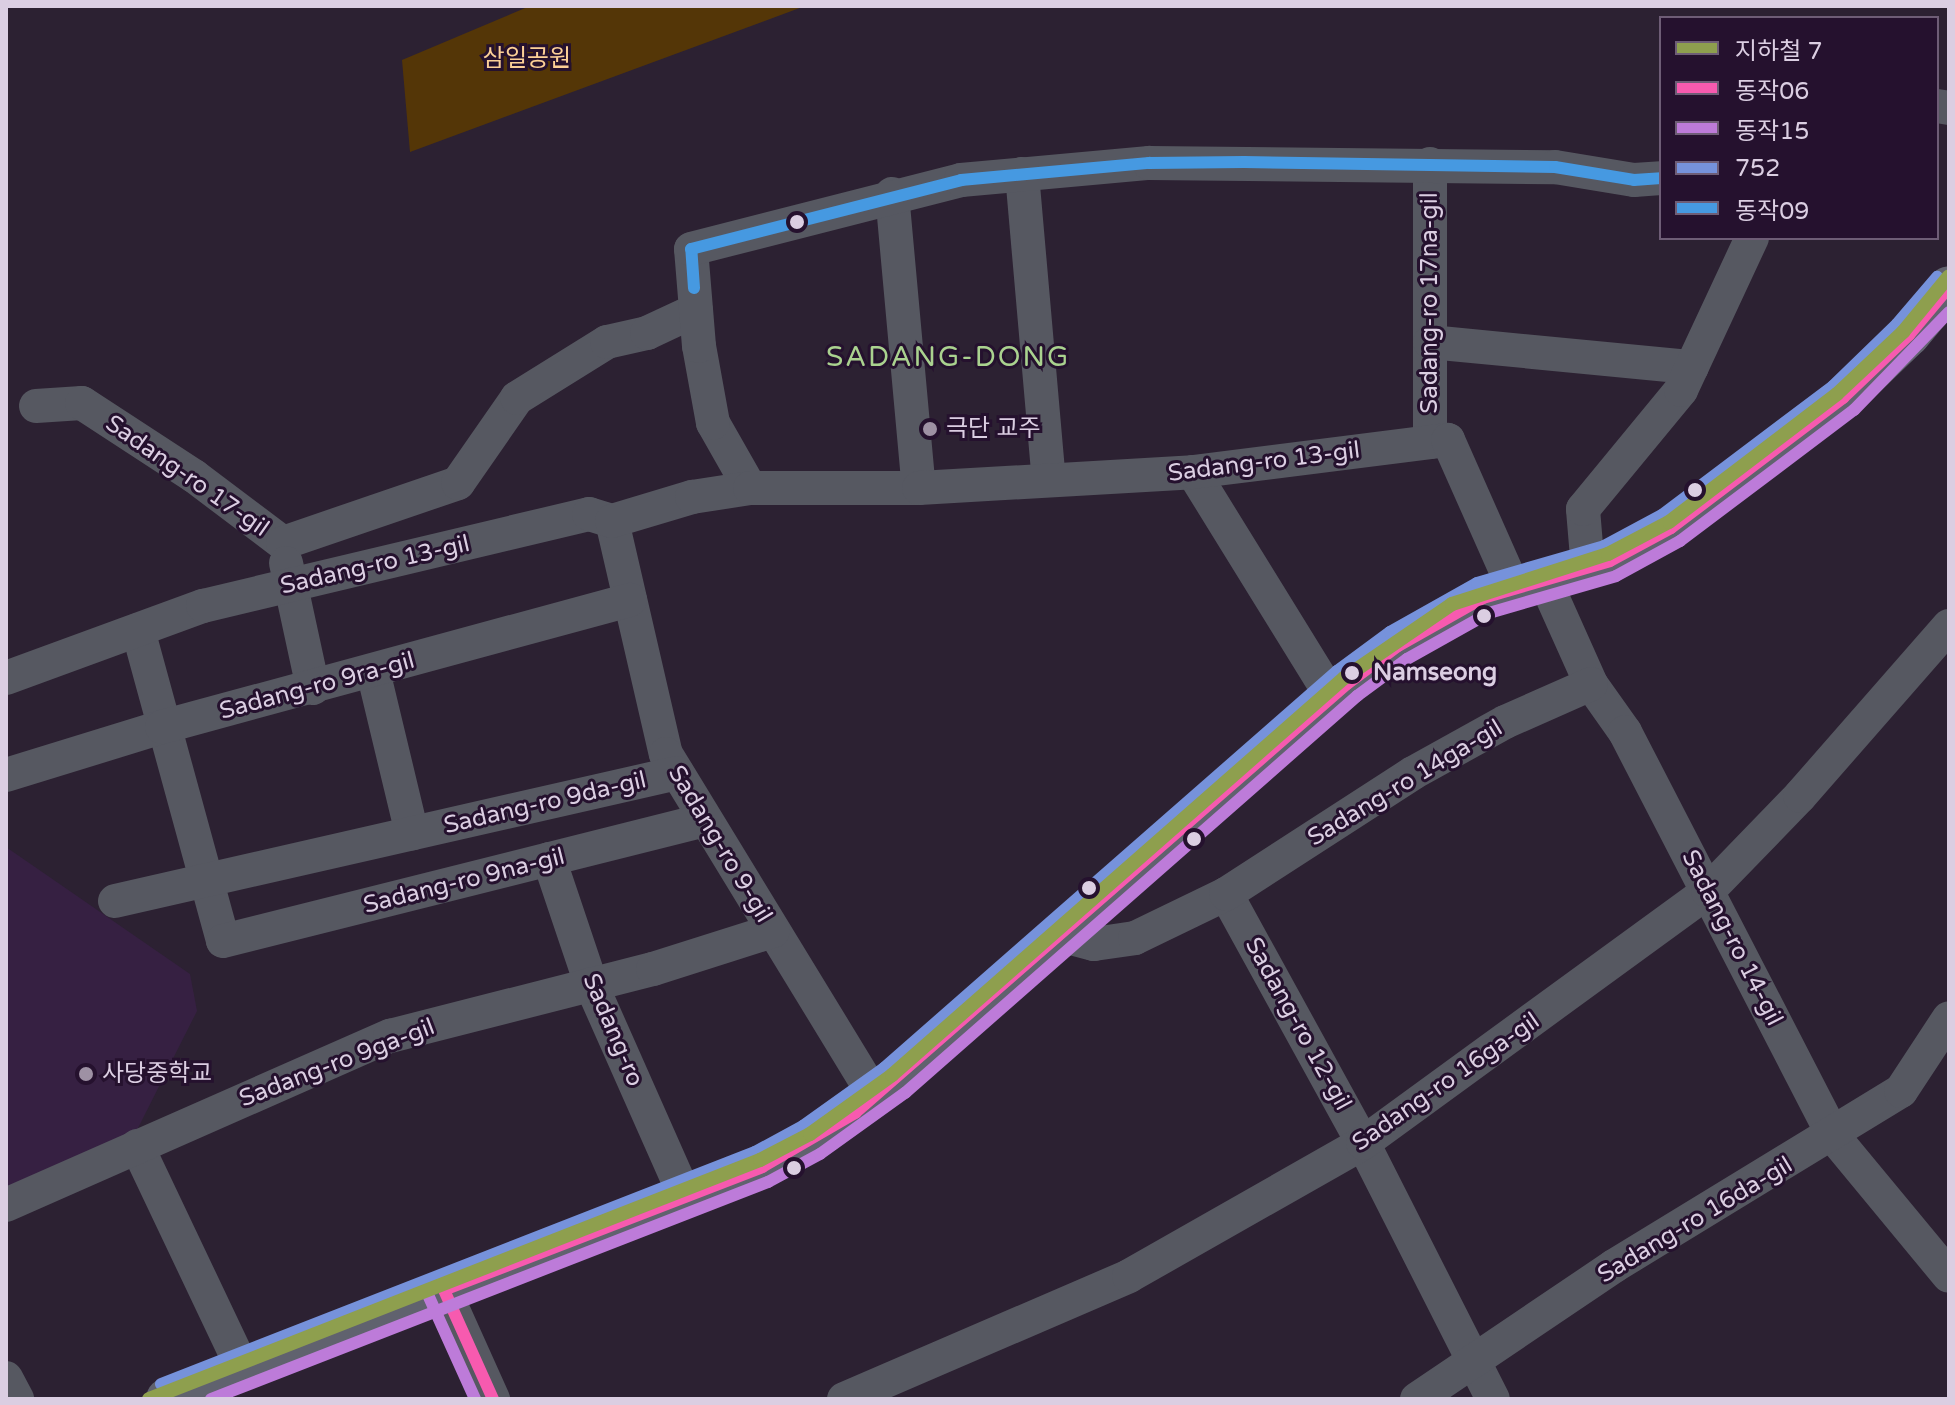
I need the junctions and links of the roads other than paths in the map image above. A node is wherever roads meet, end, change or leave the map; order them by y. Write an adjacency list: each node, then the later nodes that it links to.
1 (1430, 164): 2 (street); 3 (street); 8 (street, Sadang-ro 17na-gil)
2 (1022, 174): 4 (street); 13 (street)
3 (1659, 178)
4 (892, 194): 7 (street); 15 (street)
5 (1751, 240): 9 (street)
6 (1949, 287): 18 (main road)
7 (695, 299): 14 (street); 17 (street, Sadang-ro 17-gil)
8 (1430, 342): 9 (street); 11 (street, Sadang-ro 17na-gil)
9 (1692, 367): 18 (street)
10 (36, 406): 17 (street, Sadang-ro 17-gil)
11 (1430, 442): 12 (street, Sadang-ro 13-gil); 19 (street)
12 (1193, 472): 13 (street, Sadang-ro 13-gil); 28 (street)
13 (1049, 480): 15 (street, Sadang-ro 13-gil)
14 (750, 488): 15 (street, Sadang-ro 13-gil); 16 (street, Sadang-ro 13-gil)
15 (919, 488)
16 (612, 521): 20 (street, Sadang-ro 13-gil); 21 (street, Sadang-ro 9-gil)
17 (283, 543): 20 (street)
18 (1588, 569): 19 (main road)
19 (1529, 584): 26 (street, Sadang-ro 14-gil); 28 (main road)
20 (289, 586): 23 (street, Sadang-ro 13-gil); 27 (street)
21 (630, 600): 24 (street, Sadang-ro 9ra-gil); 30 (street, Sadang-ro 9-gil)
22 (1949, 626): 36 (street, Sadang-ro 16ga-gil)
23 (138, 630): 25 (street, Sadang-ro 13-gil); 29 (street)
24 (373, 671): 27 (street, Sadang-ro 9ra-gil); 33 (street, Sadang-ro 9da-gil)
25 (6, 678)
26 (1591, 684): 36 (street, Sadang-ro 14-gil); 37 (street, Sadang-ro 14ga-gil)
27 (313, 688): 29 (street, Sadang-ro 9ra-gil)
28 (1332, 697): 40 (main road)
29 (162, 727): 31 (street, Sadang-ro 9ra-gil); 35 (street)
30 (677, 773): 32 (street, Sadang-ro 9-gil); 33 (street, Sadang-ro 9da-gil)
31 (6, 775)
32 (705, 820): 34 (street, Sadang-ro 9na-gil); 39 (street, Sadang-ro 9-gil)
33 (412, 833): 35 (street, Sadang-ro 9da-gil)
34 (549, 859): 35 (street, Sadang-ro 9na-gil); 41 (street, Sadang-ro)
35 (208, 880): 38 (street, Sadang-ro 9da-gil)
36 (1708, 891): 44 (street, Sadang-ro 14-gil); 45 (street, Sadang-ro 16ga-gil)
37 (1226, 894): 40 (street); 45 (street, Sadang-ro 12-gil)
38 (115, 901)
39 (773, 931): 41 (street, Sadang-ro 9ga-gil); 43 (street, Sadang-ro 9-gil)
40 (1060, 935): 43 (main road)
41 (591, 984): 46 (street, Sadang-ro 9ga-gil); 47 (street, Sadang-ro)
42 (1949, 1018): 44 (street, Sadang-ro 16da-gil)
43 (875, 1096): 47 (main road)
44 (1834, 1137): 49 (street, Sadang-ro 14-gil); 51 (street, Sadang-ro 16da-gil)
45 (1363, 1143): 51 (street, Sadang-ro 12-gil); 57 (street, Sadang-ro 16ga-gil)
46 (137, 1146): 48 (street, Sadang-ro 9ga-gil); 52 (street)
47 (685, 1196): 50 (main road)
48 (6, 1205)
49 (1949, 1276)
50 (444, 1290): 52 (main road); 56 (street)
51 (1475, 1363): 58 (street, Sadang-ro 16da-gil); 59 (street, Sadang-ro 12-gil)
52 (243, 1369): 55 (main road)
53 (6, 1378): 54 (street)
54 (17, 1399)
55 (167, 1399)
56 (493, 1399)
57 (844, 1399)
58 (1417, 1399)
59 (1493, 1399)

